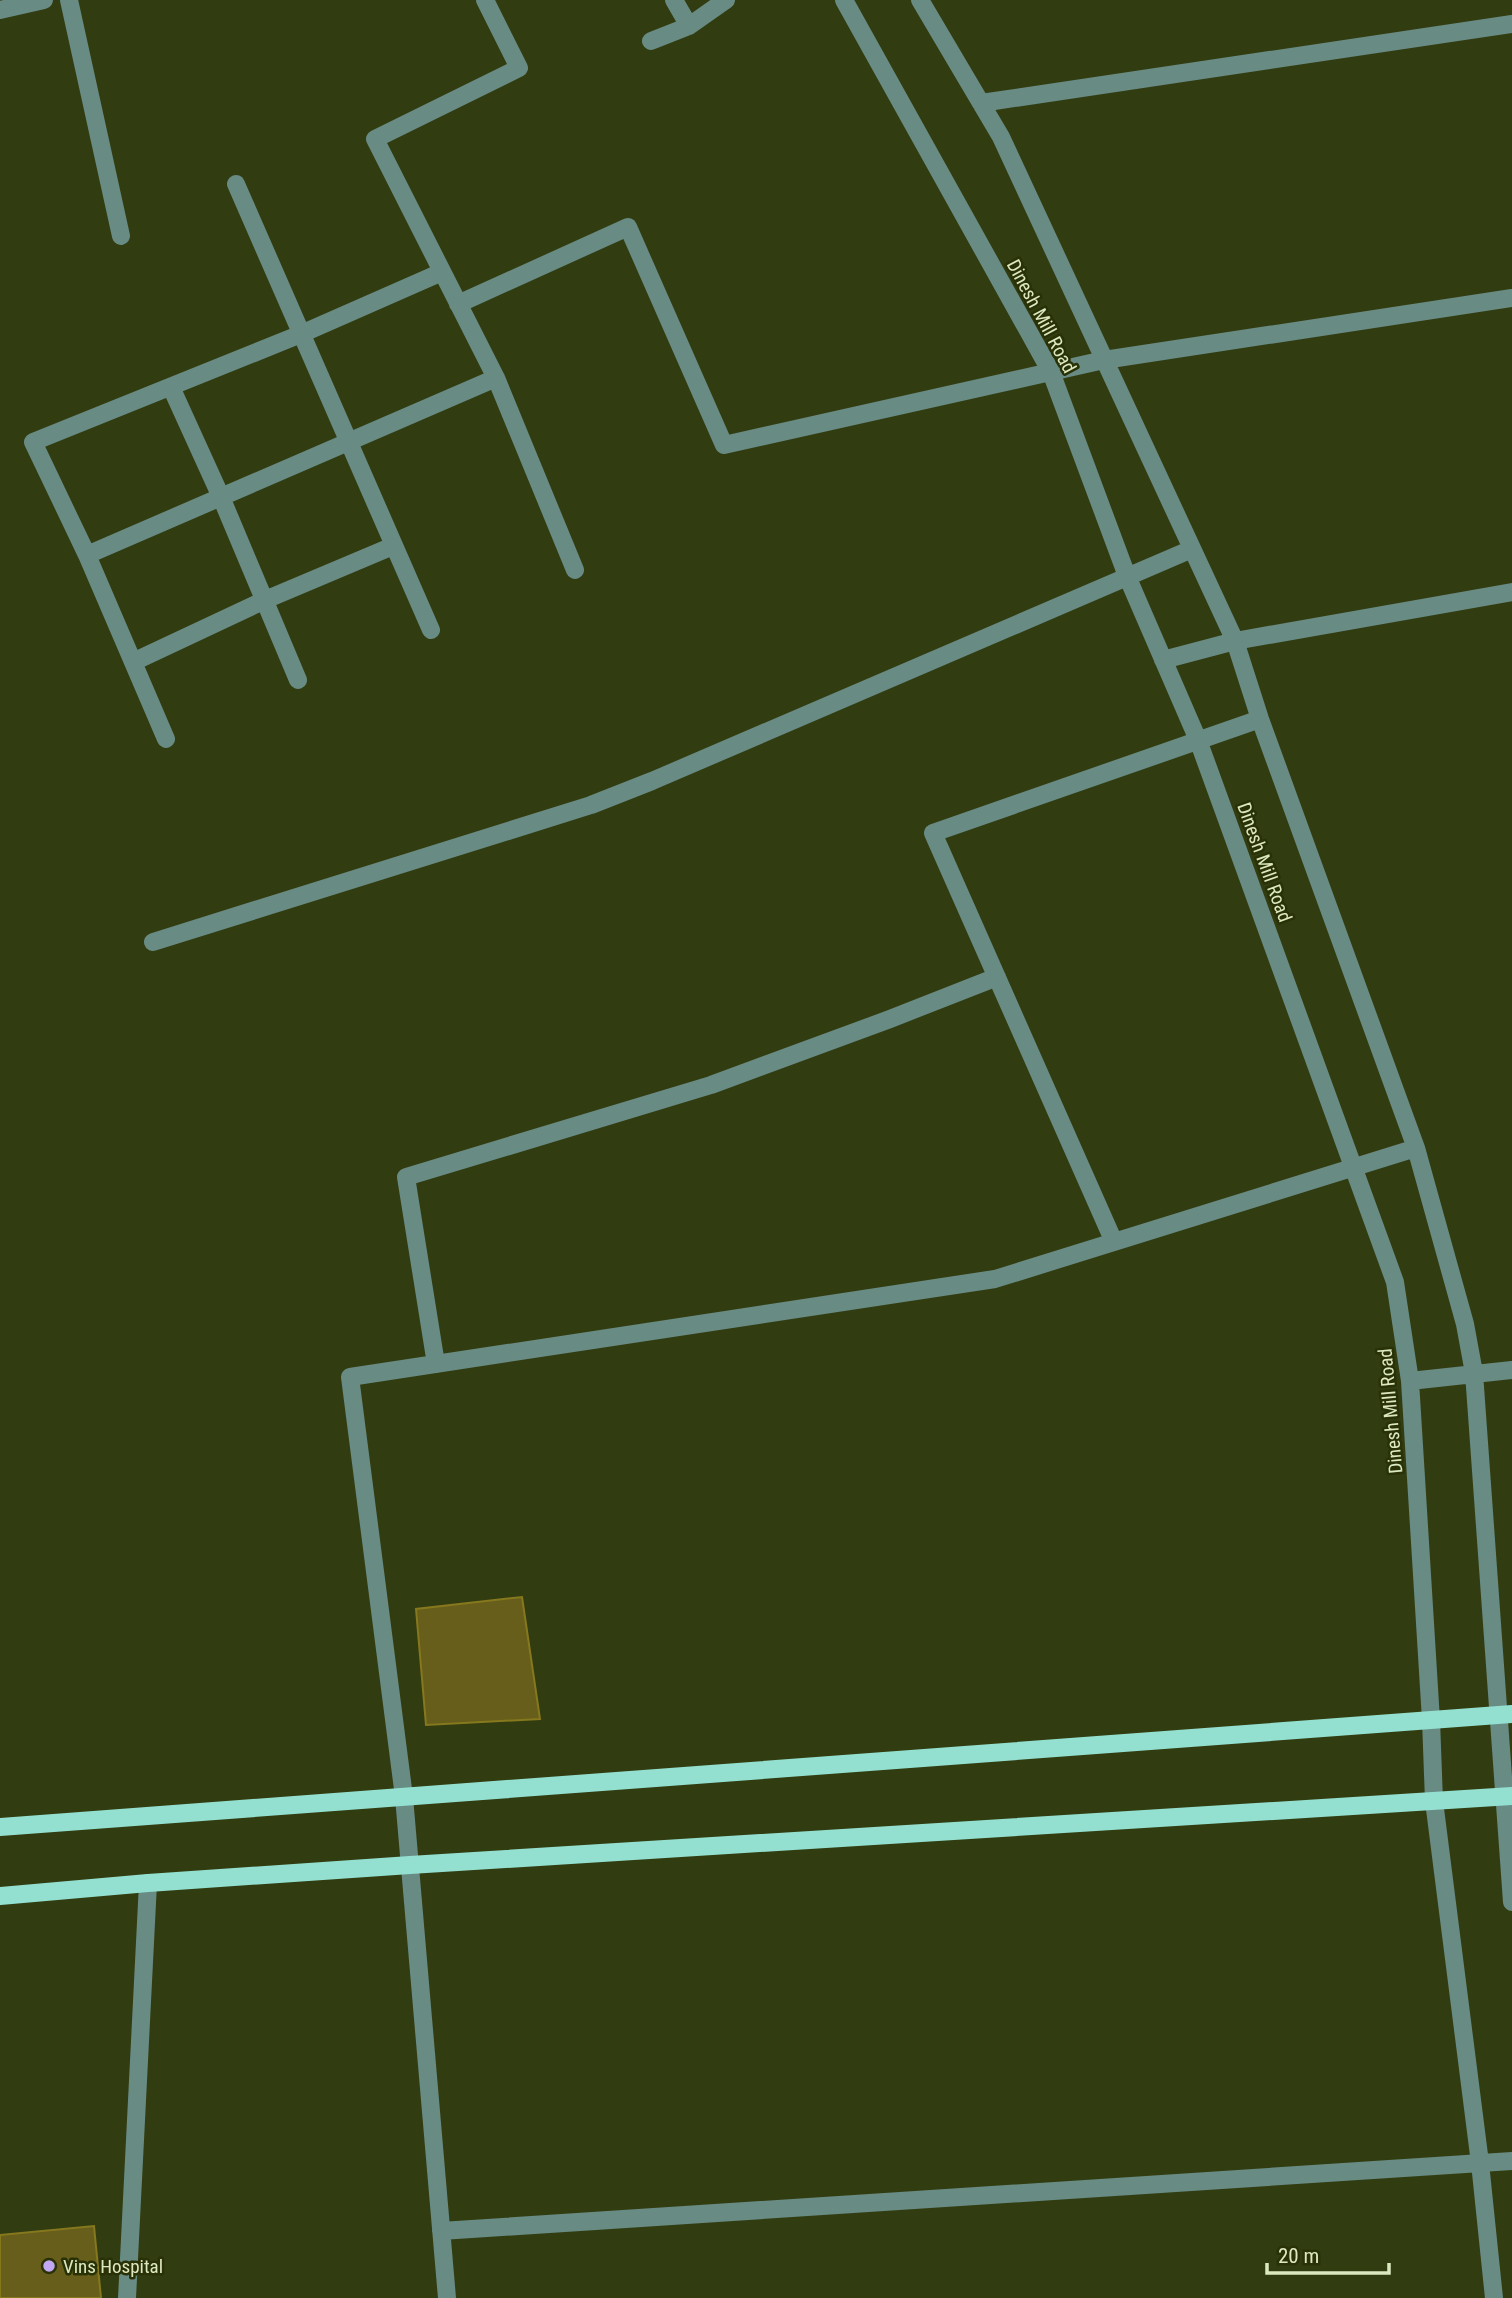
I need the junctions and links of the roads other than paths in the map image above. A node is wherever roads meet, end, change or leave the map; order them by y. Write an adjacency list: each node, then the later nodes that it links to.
1 (44, 0): 8 (street)
2 (69, 0): 14 (street)
3 (485, 0): 15 (street)
4 (674, 0): 10 (street)
5 (726, 0): 10 (street)
6 (844, 0): 20 (street, Dinesh Mill Road)
7 (920, 0): 12 (street, Dinesh Mill Road)
8 (0, 10)
9 (1512, 24): 12 (street)
10 (689, 26): 11 (street)
11 (651, 41)
12 (981, 103): 19 (street, Dinesh Mill Road)
13 (236, 184): 18 (street)
14 (121, 236)
15 (442, 272): 17 (street); 18 (street)
16 (1512, 298): 19 (street)
17 (458, 304): 20 (street); 21 (street)
18 (301, 334): 22 (street); 23 (street)
19 (1104, 360): 20 (street); 26 (street, Dinesh Mill Road)
20 (1051, 372): 29 (street, Dinesh Mill Road)
21 (496, 378): 23 (street); 28 (street)
22 (171, 387): 24 (street); 27 (street)
23 (348, 442): 24 (street); 25 (street)
24 (221, 497): 27 (street); 31 (street)
25 (393, 546): 31 (street); 32 (street)
26 (1192, 549): 29 (street); 33 (street, Dinesh Mill Road)
27 (88, 555): 35 (street)
28 (575, 570)
29 (1127, 576): 34 (street, Dinesh Mill Road); 40 (street)
30 (1512, 592): 33 (street)
31 (265, 600): 35 (street); 36 (street)
32 (431, 630)
33 (1235, 641): 34 (street); 37 (street, Dinesh Mill Road)
34 (1163, 660): 39 (street, Dinesh Mill Road)
35 (133, 662): 38 (street)
36 (298, 680)
37 (1260, 719): 39 (street); 42 (street, Dinesh Mill Road)
38 (166, 739)
39 (1198, 740): 41 (street); 43 (street, Dinesh Mill Road)
40 (153, 942)
41 (997, 977): 44 (street); 45 (street)
42 (1416, 1148): 43 (street); 47 (street, Dinesh Mill Road)
43 (1354, 1168): 44 (street); 48 (street, Dinesh Mill Road)
44 (1114, 1242): 45 (street)
45 (436, 1364): 52 (street)
46 (1512, 1370): 47 (street)
47 (1474, 1373): 48 (street); 49 (street, Dinesh Mill Road)
48 (1410, 1381): 50 (street, Dinesh Mill Road)
49 (1505, 1714): 50 (main road); 51 (street, Dinesh Mill Road)
50 (1431, 1720): 52 (main road); 53 (street, Dinesh Mill Road)
51 (1508, 1796): 53 (main road); 58 (street, Dinesh Mill Road)
52 (404, 1797): 54 (main road); 55 (street)
53 (1433, 1801): 55 (main road); 60 (street, Dinesh Mill Road)
54 (0, 1827)
55 (410, 1865): 56 (main road); 61 (street)
56 (148, 1882): 57 (main road); 62 (street)
57 (0, 1896)
58 (1512, 1902)
59 (1512, 2161): 60 (street)
60 (1480, 2163): 61 (street); 64 (street, Dinesh Mill Road)
61 (441, 2231): 63 (street)
62 (127, 2298)
63 (447, 2298)
64 (1494, 2298)

